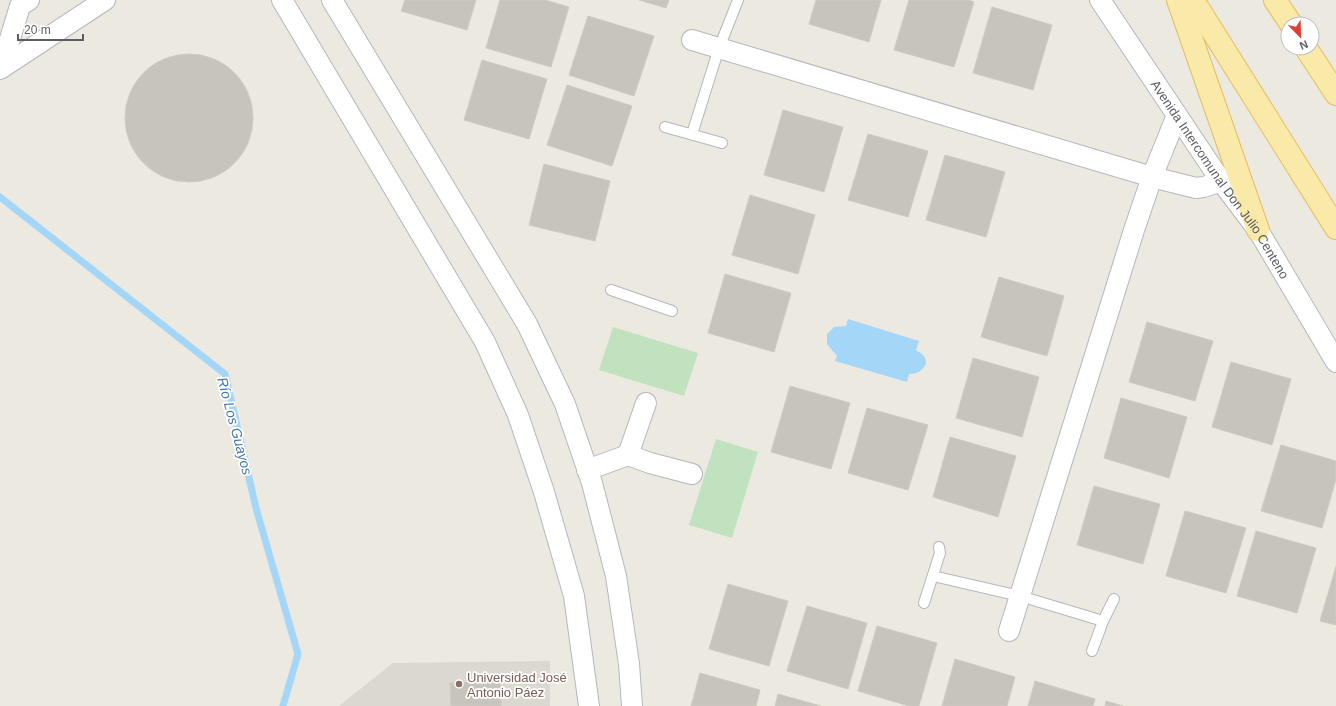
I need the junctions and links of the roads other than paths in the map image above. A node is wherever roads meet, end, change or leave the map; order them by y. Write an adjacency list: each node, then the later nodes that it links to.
1 (29, 0): 14 (street)
2 (105, 0): 14 (street)
3 (282, 0): 39 (street)
4 (332, 0): 29 (street)
5 (738, 0): 12 (lane)
6 (1100, 0): 16 (street, Avenida Intercomunal Don Julio Centeno)
7 (1178, 0): 23 (main road)
8 (1193, 0): 22 (main road)
9 (1275, 0): 10 (main road)
10 (1286, 16)
11 (692, 40): 12 (street)
12 (719, 48): 18 (lane); 20 (street)
13 (1311, 56): 15 (main road)
14 (1, 68)
15 (1336, 94)
16 (1176, 115): 20 (street); 21 (street, Avenida Intercomunal Don Julio Centeno)
17 (665, 127): 18 (lane)
18 (692, 134): 19 (lane)
19 (722, 143)
20 (1152, 177): 21 (street); 33 (street)
21 (1221, 181): 23 (street, Avenida Intercomunal Don Julio Centeno)
22 (1336, 228)
23 (1258, 230): 26 (street, Avenida Intercomunal Don Julio Centeno)
24 (611, 290): 25 (lane)
25 (672, 311)
26 (1336, 362)
27 (646, 403): 28 (street)
28 (628, 454): 29 (street); 30 (street)
29 (588, 470): 40 (street)
30 (692, 474)
31 (938, 547): 32 (lane)
32 (933, 576): 33 (lane); 35 (lane)
33 (1020, 596): 36 (lane); 37 (street)
34 (1114, 599): 36 (lane)
35 (924, 603)
36 (1103, 621): 38 (lane)
37 (1009, 631)
38 (1092, 651)
39 (589, 706)
40 (632, 706)

